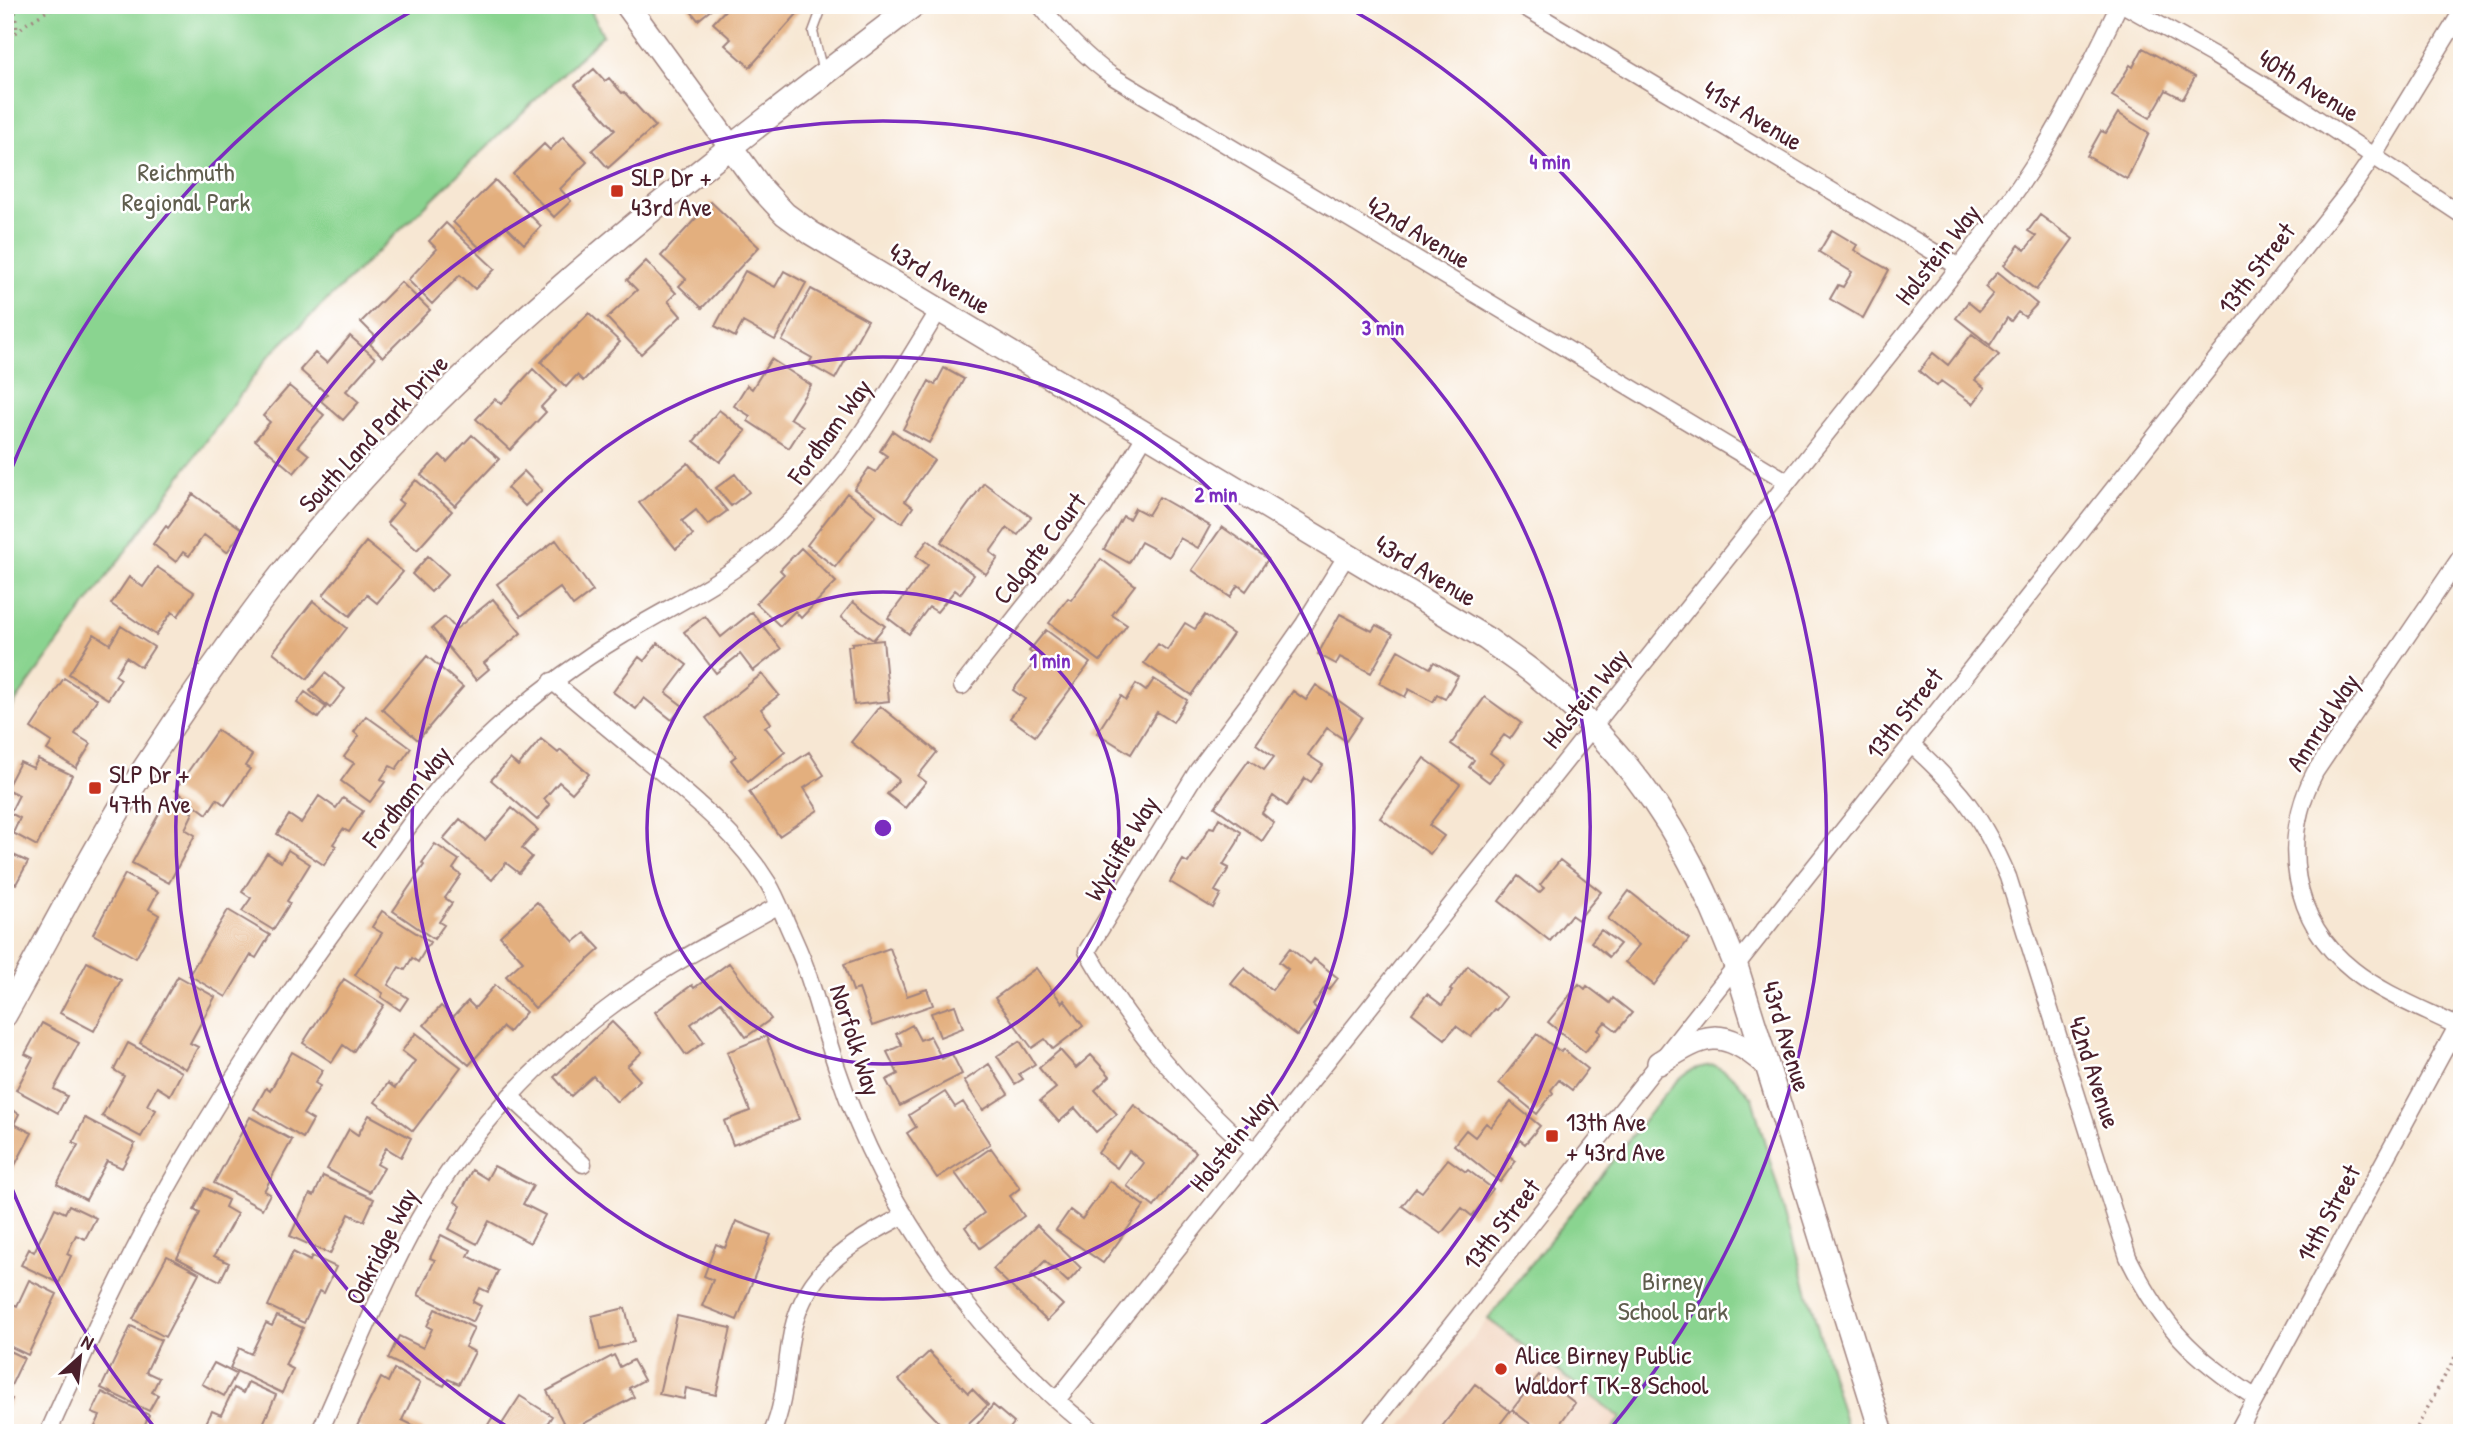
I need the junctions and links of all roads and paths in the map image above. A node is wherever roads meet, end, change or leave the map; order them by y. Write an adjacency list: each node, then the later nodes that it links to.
1 (14, 5): 10 (path)
2 (57, 5): 10 (path)
3 (627, 5): 13 (street, 43rd Avenue)
4 (822, 5): 12 (lane)
5 (914, 5): 12 (street, South Land Park Drive)
6 (1040, 5): 19 (street, 42nd Avenue)
7 (1521, 5): 16 (street, 41st Avenue)
8 (2122, 5): 14 (street, 40th Avenue); 16 (street, Holstein Way)
9 (2462, 10): 14 (street, 13th Street)
10 (17, 31): 11 (path)
11 (5, 43)
12 (824, 75): 13 (street, South Land Park Drive)
13 (729, 148): 17 (street, 43rd Avenue); 28 (street, South Land Park Drive)
14 (2374, 155): 15 (street, 40th Avenue); 25 (street, 13th Street)
15 (2462, 215)
16 (1959, 267): 19 (street, Holstein Way)
17 (939, 310): 18 (street, 43rd Avenue); 22 (street, Fordham Way)
18 (1146, 434): 20 (street, 43rd Avenue); 23 (street, Colgate Court)
19 (1788, 482): 24 (street, Holstein Way)
20 (1347, 555): 24 (street, 43rd Avenue); 33 (street, Wycliffe Way)
21 (2462, 555): 29 (street, Annrud Way)
22 (552, 681): 26 (street, Norfolk Way); 39 (street, Fordham Way)
23 (962, 687)
24 (1592, 728): 27 (street, 43rd Avenue); 33 (street, Holstein Way)
25 (1911, 744): 27 (street, 13th Street); 37 (street, 42nd Avenue)
26 (779, 905): 32 (street, Oakridge Way); 35 (street, Norfolk Way)
27 (1736, 965): 30 (street, 13th Street); 31 (street, 43rd Avenue)
28 (5, 1015)
29 (2459, 1022): 37 (street, 14th Street)
30 (1659, 1063): 31 (street); 43 (street, 13th Street)
31 (1767, 1065): 44 (street, 43rd Avenue)
32 (510, 1096): 34 (street); 40 (street, Oakridge Way)
33 (1254, 1153): 38 (street, Holstein Way)
34 (583, 1164)
35 (905, 1215): 38 (street, Norfolk Way); 41 (street)
36 (2462, 1344): 46 (path)
37 (2256, 1398): 45 (street, 14th Street)
38 (1057, 1400): 42 (street, Norfolk Way)
39 (48, 1433)
40 (319, 1433)
41 (772, 1433)
42 (1096, 1433)
43 (1366, 1433)
44 (1882, 1433)
45 (2237, 1433)
46 (2414, 1433)

